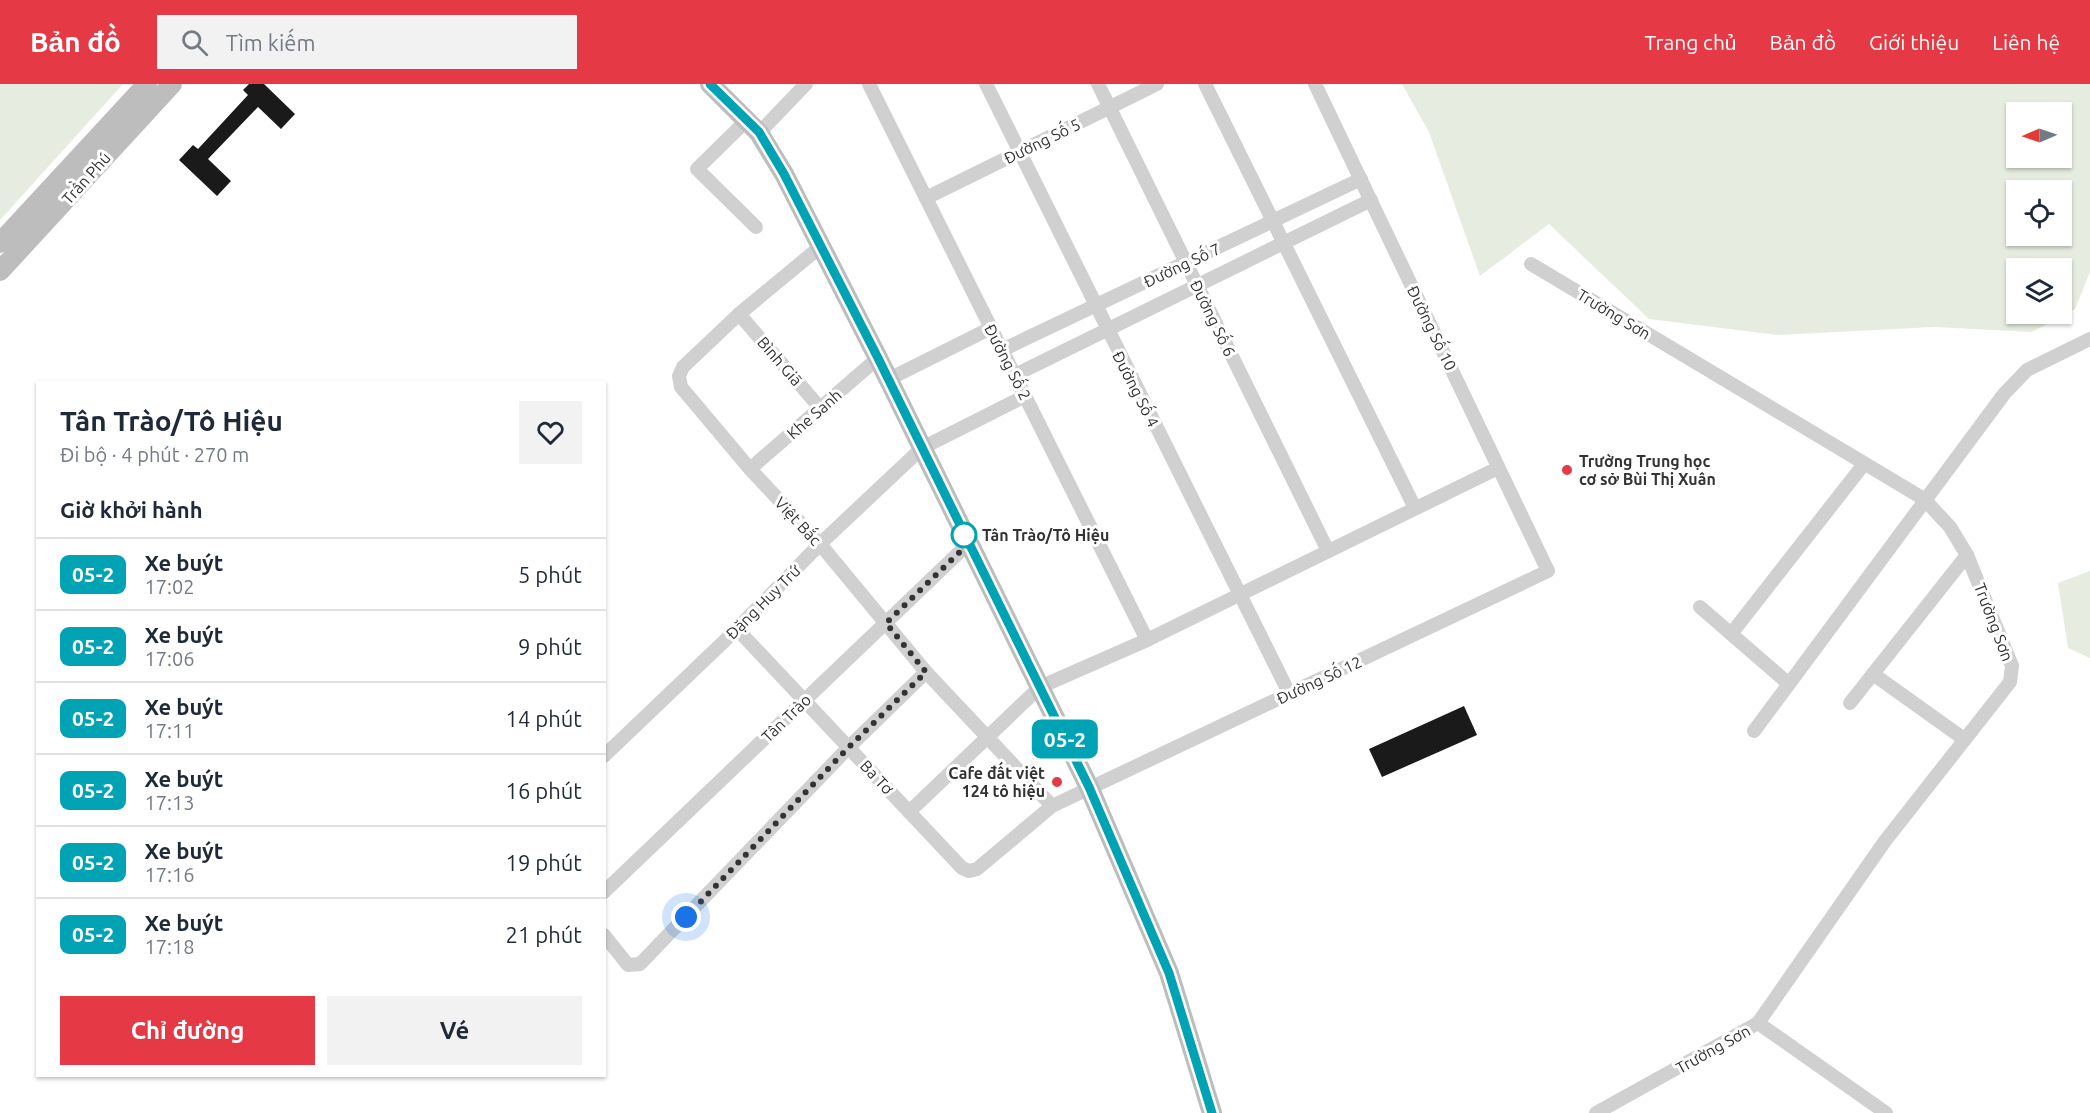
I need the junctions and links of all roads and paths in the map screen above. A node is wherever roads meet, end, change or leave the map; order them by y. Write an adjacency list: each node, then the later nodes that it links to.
1 (147, 84): 19 (street, Trần Phú)
2 (172, 84): 24 (street, Trần Phú)
3 (710, 84): 12 (street)
4 (806, 84): 12 (street)
5 (869, 84): 15 (street, Đường Số 2)
6 (986, 84): 13 (street, Đường Số 4)
7 (1098, 84): 11 (street, Đường Số 6)
8 (1157, 84): 11 (street, Đường Số 5)
9 (1205, 84): 17 (street)
10 (1315, 84): 14 (street, Đường Số 10)
11 (1110, 108): 13 (street, Đường Số 5); 22 (street, Đường Số 6)
12 (753, 126): 18 (street); 21 (street)
13 (1019, 152): 15 (street, Đường Số 5); 26 (street, Đường Số 4)
14 (1361, 179): 16 (street, Đường Số 10); 17 (street, Đường Số 7)
15 (926, 198): 28 (street, Đường Số 2)
16 (1371, 200): 20 (street, Đường Số 7); 39 (street, Đường Số 10)
17 (1273, 221): 20 (street); 22 (street, Đường Số 7)
18 (756, 227)
19 (0, 243)
20 (1284, 243): 25 (street, Đường Số 7); 42 (street)
21 (820, 247): 27 (street, Việt Bắc); 32 (street)
22 (1186, 262): 25 (street, Đường Số 6); 26 (street, Đường Số 7)
23 (1531, 264): 38 (street, Trường Sơn)
24 (0, 271)
25 (1197, 285): 29 (street, Đường Số 7); 45 (street, Đường Số 6)
26 (1095, 306): 29 (street, Đường Số 4); 31 (street, Đường Số 7)
27 (739, 314): 36 (street, Bình Giã); 40 (street, Việt Bắc)
28 (991, 328): 31 (street, Đường Số 2); 34 (street)
29 (1107, 330): 33 (street, Đường Số 7); 48 (street, Đường Số 4)
30 (2090, 339): 41 (street)
31 (1002, 350): 33 (street, Đường Số 2)
32 (878, 358): 34 (street); 36 (street, Khe Sanh)
33 (1015, 375): 35 (street, Đường Số 2)
34 (889, 380): 37 (street)
35 (1025, 396): 37 (street, Đặng Huy Trứ); 53 (street, Đường Số 2)
36 (820, 409): 40 (street, Khe Sanh)
37 (922, 448): 43 (street, Đặng Huy Trứ); 44 (street)
38 (1864, 464): 41 (street, Trường Sơn); 52 (street)
39 (1498, 468): 42 (street); 47 (street, Đường Số 10)
40 (750, 470): 43 (street, Việt Bắc)
41 (1924, 499): 46 (street, Trường Sơn); 56 (street)
42 (1415, 508): 45 (street)
43 (820, 544): 50 (street, Việt Bắc); 51 (street, Đặng Huy Trứ)
44 (968, 544): 50 (street, Tân Trào); 57 (street)
45 (1328, 551): 48 (street)
46 (1967, 555): 55 (street); 63 (street, Trường Sơn)
47 (1548, 572): 58 (street, Đường Số 12)
48 (1240, 594): 53 (street); 58 (street, Đường Số 4)
49 (1700, 607): 52 (street)
50 (886, 623): 54 (street, Việt Bắc); 59 (street, Tân Trào)
51 (737, 629): 59 (street, Ba Tơ); 65 (street, Đặng Huy Trứ)
52 (1731, 634): 56 (street)
53 (1147, 640): 57 (street)
54 (926, 672): 62 (street, Việt Bắc); 64 (street)
55 (1873, 674): 60 (street); 63 (street)
56 (1789, 684): 61 (street)
57 (1040, 687): 62 (street); 66 (street)
58 (1289, 693): 66 (street, Đường Số 12)
59 (805, 700): 64 (street, Ba Tơ); 70 (street, Tân Trào)
60 (1850, 703)
61 (1754, 731)
62 (987, 738): 67 (street, Việt Bắc); 68 (street)
63 (1964, 739): 72 (street, Trường Sơn)
64 (849, 747): 68 (street, Ba Tơ); 71 (street)
65 (606, 754)
66 (1089, 787): 67 (street, Đường Số 12); 73 (street)
67 (1052, 806): 69 (street, Đường Số 12)
68 (909, 812): 69 (street, Ba Tơ)
69 (969, 871)
70 (606, 890)
71 (606, 938)
72 (1758, 1023): 74 (street, Trường Sơn); 75 (street)
73 (1212, 1113)
74 (1596, 1113)
75 (1886, 1113)

